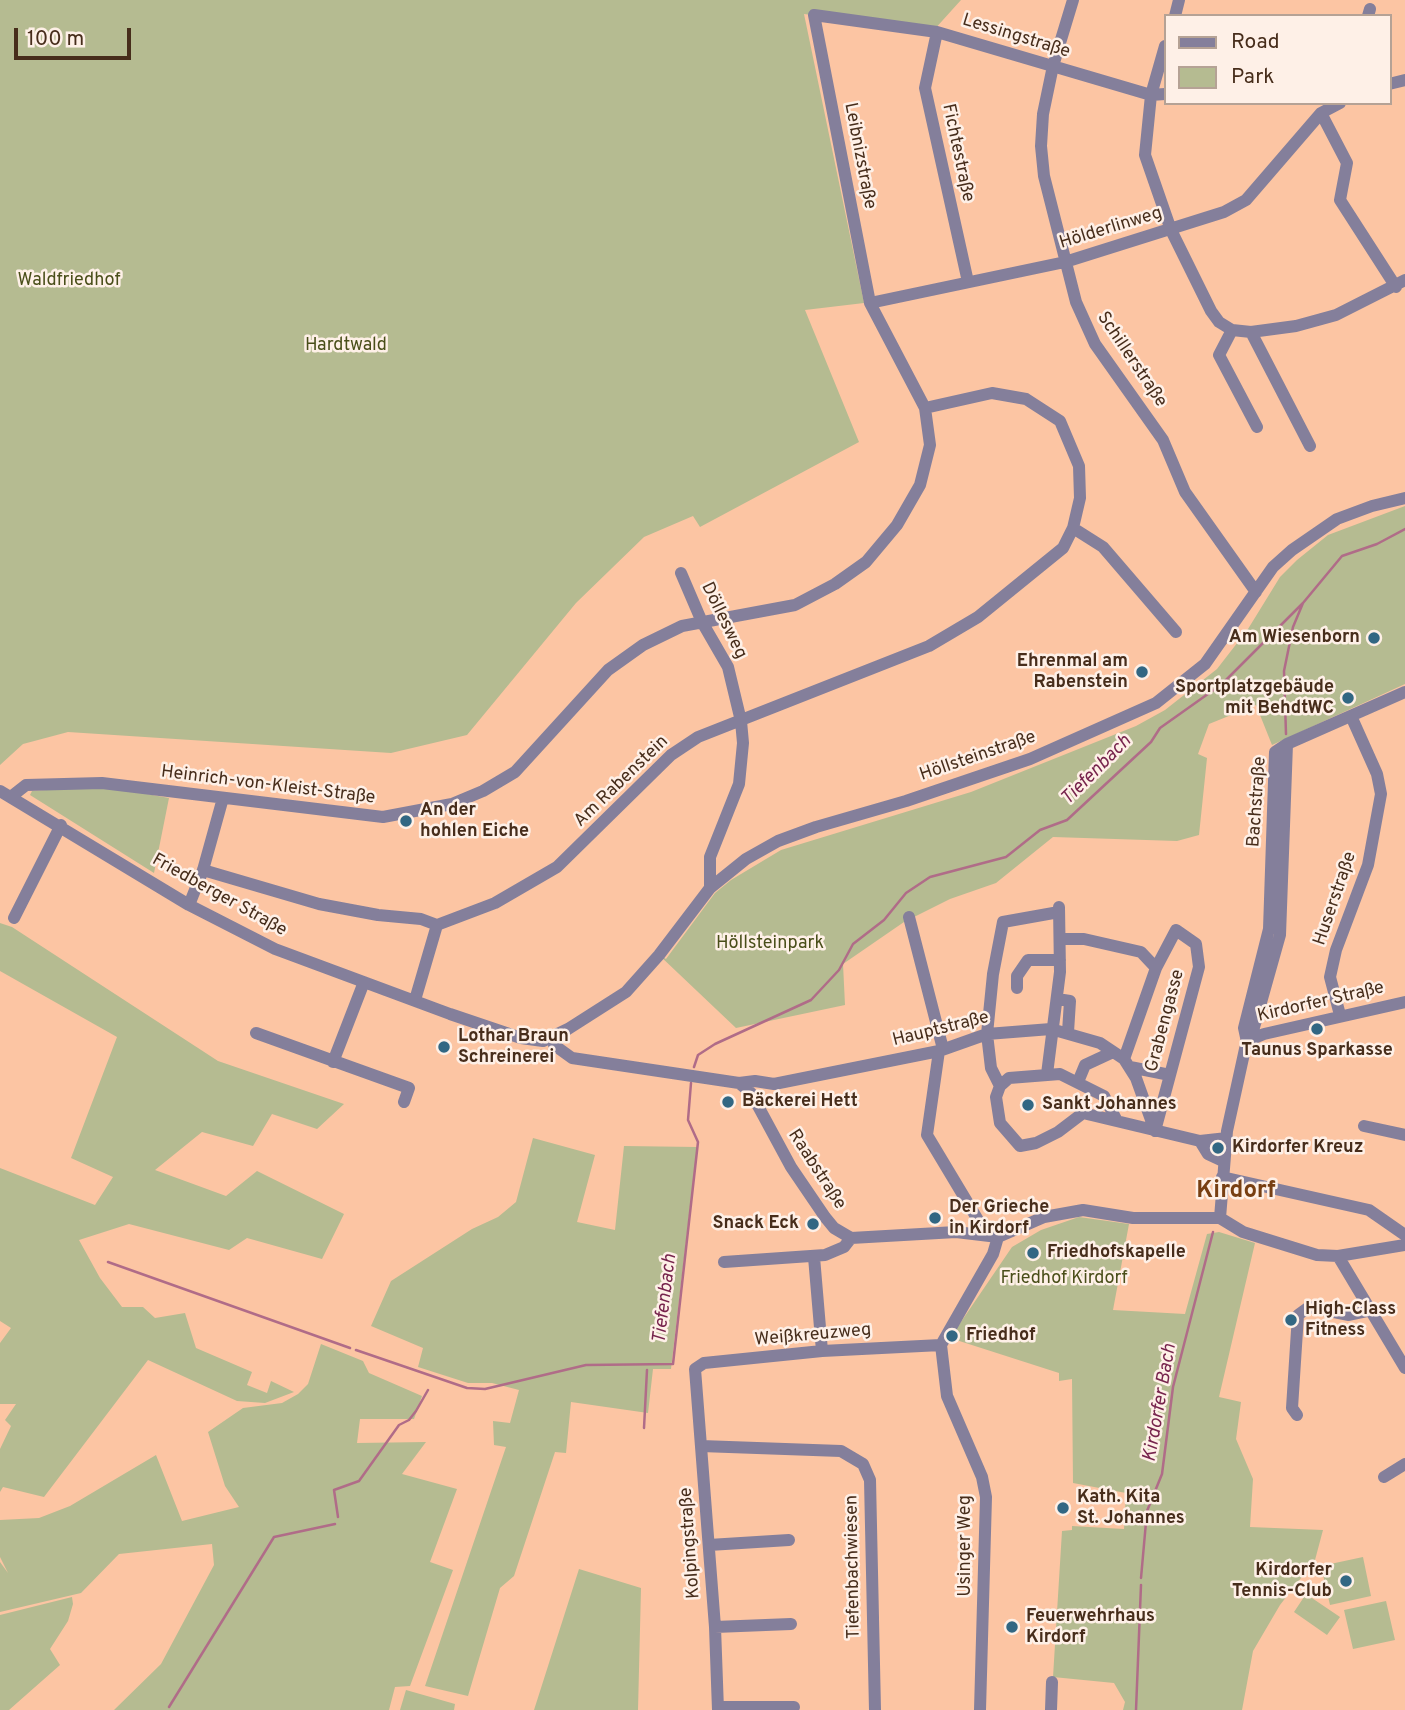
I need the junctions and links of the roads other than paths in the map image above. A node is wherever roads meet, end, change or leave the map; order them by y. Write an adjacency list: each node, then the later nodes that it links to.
1 (1073, 0): 5 (street, Schillerstraße)
2 (814, 15): 3 (street, Lessingstraße); 14 (street, Leibnizstraße)
3 (937, 32): 5 (street, Lessingstraße); 12 (street, Fichtestraße)
4 (1164, 49): 7 (street)
5 (1053, 66): 7 (street, Lessingstraße); 11 (street, Schillerstraße)
6 (1164, 94): 7 (street, Lessingstraße)
7 (1150, 95): 10 (street)
8 (1336, 105): 9 (street, Hölderlinweg)
9 (1321, 113): 10 (street, Hölderlinweg); 13 (street)
10 (1171, 230): 11 (street, Hölderlinweg); 15 (street)
11 (1065, 262): 12 (street, Hölderlinweg); 23 (street, Schillerstraße)
12 (968, 282): 14 (street, Hölderlinweg)
13 (1400, 283): 16 (street)
14 (870, 303): 17 (street, Heinrich-von-Kleist-Straße)
15 (1232, 330): 16 (street); 18 (street)
16 (1251, 332): 19 (street)
17 (926, 408): 21 (street, Am Rabenstein); 24 (street, Heinrich-von-Kleist-Straße)
18 (1257, 427)
19 (1310, 446)
20 (1405, 498): 23 (street, Höllsteinstraße)
21 (1073, 528): 25 (street); 28 (street, Am Rabenstein)
22 (681, 573): 24 (street, Döllesweg)
23 (1256, 592): 34 (street, Höllsteinstraße)
24 (702, 622): 28 (street, Döllesweg); 31 (street, Heinrich-von-Kleist-Straße)
25 (1176, 632)
26 (1405, 692): 27 (street)
27 (1351, 716): 47 (street, Huserstraße); 53 (street, Bachstraße)
28 (741, 721): 34 (street, Döllesweg); 38 (street, Am Rabenstein)
29 (0, 791): 30 (street, Friedberger Straße)
30 (12, 796): 31 (street, Heinrich-von-Kleist-Straße); 32 (street, Friedberger Straße)
31 (223, 799): 33 (street)
32 (61, 825): 35 (street, Friedberger Straße); 37 (street)
33 (203, 870): 35 (street); 38 (street)
34 (710, 888): 52 (street, Höllsteinstraße)
35 (189, 905): 42 (street, Friedberger Straße)
36 (909, 917): 54 (street)
37 (14, 918)
38 (437, 925): 45 (street)
39 (1060, 939): 40 (street); 41 (street); 51 (street)
40 (1060, 960): 43 (street); 44 (street)
41 (1156, 968): 55 (street); 58 (street, Grabengasse)
42 (364, 982): 45 (street, Friedberger Straße); 56 (street)
43 (1017, 988)
44 (1057, 999): 48 (street); 49 (street)
45 (415, 1000): 52 (street, Friedberger Straße)
46 (1405, 1002): 47 (street, Kirdorfer Straße)
47 (1340, 1015): 53 (street, Kirdorfer Straße)
48 (1051, 1029): 49 (street, Hauptstraße); 51 (street, Hauptstraße); 57 (street)
49 (1068, 1032): 55 (street, Hauptstraße)
50 (256, 1033): 56 (street)
51 (988, 1034): 54 (street, Hauptstraße); 62 (street)
52 (553, 1038): 60 (street)
53 (1247, 1042): 69 (street, Bachstraße)
54 (941, 1050): 61 (street, Hauptstraße); 75 (street)
55 (1122, 1059): 58 (street, Hauptstraße); 59 (street); 67 (street)
56 (332, 1062): 63 (street)
57 (1046, 1074): 59 (street); 62 (street)
58 (1170, 1074): 67 (street, Grabengasse)
59 (1079, 1082): 65 (street)
60 (739, 1083): 61 (street, Hauptstraße); 64 (street, Raabstraße)
61 (774, 1084): 64 (street)
62 (1000, 1086): 65 (street)
63 (404, 1102)
64 (759, 1108): 76 (street, Raabstraße)
65 (1116, 1121): 67 (street)
66 (1364, 1126): 68 (street)
67 (1155, 1131): 70 (street)
68 (1405, 1135)
69 (1227, 1138): 70 (street); 71 (street, Bachstraße)
70 (1200, 1141): 71 (street)
71 (1223, 1161): 72 (street, Bachstraße)
72 (1222, 1177): 73 (street, Bachstraße); 74 (street)
73 (1220, 1218): 75 (street); 78 (street)
74 (1405, 1235)
75 (992, 1236): 76 (street); 82 (street)
76 (851, 1238): 79 (street)
77 (1405, 1245): 78 (street)
78 (1338, 1256): 81 (street)
79 (814, 1257): 80 (street); 83 (street)
80 (724, 1262)
81 (1368, 1311): 84 (street); 86 (street)
82 (942, 1345): 83 (street, Weißkreuzweg); 99 (street, Usinger Weg)
83 (822, 1351): 85 (street, Weißkreuzweg)
84 (1405, 1368)
85 (693, 1375): 87 (street, Kolpingstraße)
86 (1297, 1415)
87 (701, 1446): 91 (street, Kolpingstraße); 98 (street, Tiefenbachwiesen)
88 (1405, 1464): 89 (street)
89 (1384, 1477)
90 (789, 1540): 91 (street)
91 (709, 1545): 93 (street, Kolpingstraße)
92 (791, 1624): 93 (street)
93 (715, 1627): 96 (street, Kolpingstraße)
94 (1052, 1682): 100 (street)
95 (793, 1693): 97 (street)
96 (718, 1708): 97 (street)
97 (794, 1708)
98 (875, 1710)
99 (979, 1710)
100 (1051, 1710)

